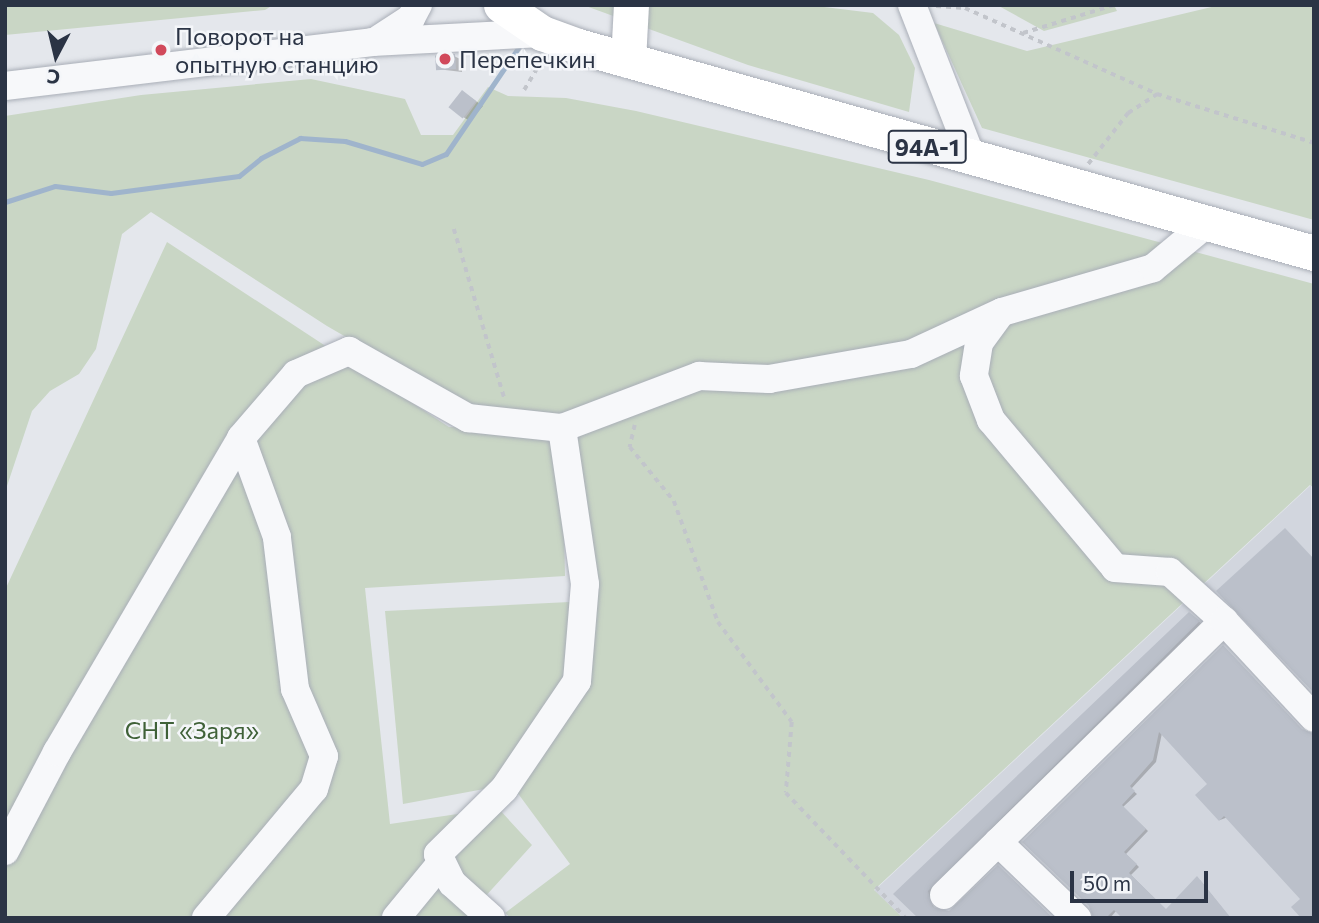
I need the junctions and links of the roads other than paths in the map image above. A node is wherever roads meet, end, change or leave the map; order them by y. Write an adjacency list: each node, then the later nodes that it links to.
1 (418, 5): 5 (street)
2 (501, 5): 6 (main road, 94А-1)
3 (631, 5): 7 (main road)
4 (915, 12): 9 (street)
5 (372, 42): 6 (street); 8 (street)
6 (550, 46): 7 (main road, 94А-1)
7 (628, 60): 9 (main road, 94А-1)
8 (5, 86)
9 (972, 159): 10 (main road, 94А-1)
10 (1206, 225): 11 (main road, 94А-1); 12 (street)
11 (1314, 253)
12 (1002, 312): 13 (street); 15 (street)
13 (562, 428): 14 (street); 19 (street)
14 (241, 439): 18 (street); 21 (street)
15 (1224, 621): 16 (street); 17 (street)
16 (1314, 718)
17 (998, 842): 20 (street); 25 (street)
18 (5, 851)
19 (447, 873): 22 (street); 23 (street); 24 (street)
20 (944, 895)
21 (206, 918)
22 (396, 918)
23 (474, 918)
24 (491, 918)
25 (1077, 918)

